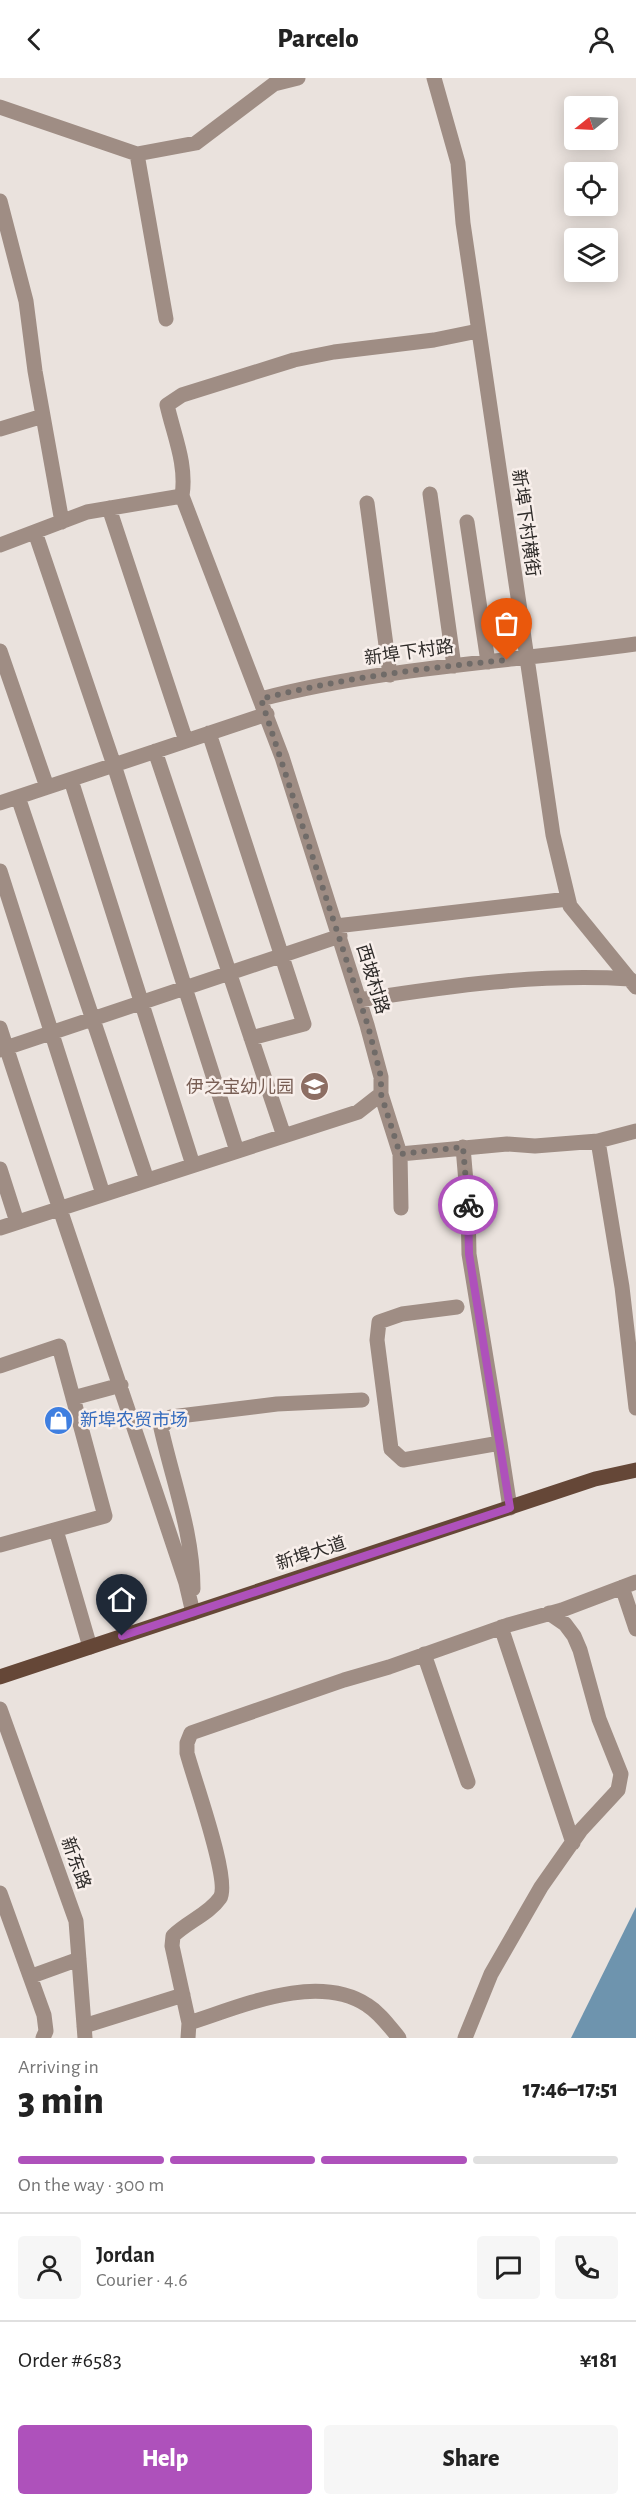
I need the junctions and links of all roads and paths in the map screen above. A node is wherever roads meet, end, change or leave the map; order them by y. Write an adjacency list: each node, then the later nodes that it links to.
1 (298, 78): 4 (street)
2 (434, 78): 7 (street, 新埠下村横街)
3 (0, 107): 4 (street)
4 (137, 154): 6 (street)
5 (0, 201): 8 (street)
6 (166, 319)
7 (478, 331): 11 (street); 20 (street, 新埠下村横街)
8 (43, 416): 9 (street); 14 (street)
9 (0, 429)
10 (429, 494): 22 (street)
11 (182, 496): 13 (street); 24 (street, 西坡村路)
12 (367, 503): 23 (street)
13 (109, 508): 14 (street); 27 (street)
14 (62, 522): 16 (street)
15 (467, 522): 21 (street)
16 (35, 532): 17 (street); 29 (street)
17 (0, 545)
18 (636, 644): 20 (street, 新埠下村路)
19 (0, 651): 31 (street)
20 (526, 658): 21 (street, 新埠下村路); 35 (street, 新埠下村横街)
21 (488, 662): 22 (street, 新埠下村路)
22 (454, 666): 23 (street, 新埠下村路)
23 (390, 675): 24 (street, 新埠下村路)
24 (261, 699): 25 (street, 西坡村路)
25 (267, 714): 26 (street); 36 (street, 西坡村路)
26 (209, 733): 27 (street); 37 (street)
27 (186, 741): 28 (street)
28 (155, 751): 29 (street); 38 (street)
29 (114, 765): 30 (street); 40 (street)
30 (71, 780): 31 (street); 42 (street)
31 (47, 787): 32 (street)
32 (18, 797): 33 (street); 43 (street)
33 (0, 803)
34 (0, 871): 45 (street)
35 (568, 899): 36 (street); 39 (street, 新埠下村横街)
36 (338, 931): 37 (street); 41 (street, 西坡村路)
37 (282, 956): 38 (street); 46 (street)
38 (229, 973): 40 (street); 46 (street)
39 (633, 983): 41 (street)
40 (185, 988): 42 (street); 53 (street)
41 (359, 1000): 48 (street, 西坡村路)
42 (142, 1003): 43 (street); 55 (street)
43 (93, 1019): 45 (street); 57 (street)
44 (0, 1028): 47 (street)
45 (51, 1033): 47 (street); 58 (street)
46 (251, 1038): 50 (street)
47 (3, 1049): 60 (street)
48 (381, 1094): 50 (street); 54 (street, 西坡村路)
49 (636, 1131): 51 (street)
50 (284, 1136): 53 (street)
51 (598, 1141): 52 (street); 68 (street)
52 (463, 1147): 54 (street); 69 (street)
53 (237, 1151): 55 (street)
54 (400, 1154): 59 (street, 西坡村路)
55 (193, 1165): 57 (street)
56 (0, 1168): 61 (street)
57 (147, 1180): 58 (street)
58 (103, 1194): 60 (street)
59 (400, 1208)
60 (58, 1209): 61 (street); 65 (street)
61 (17, 1222): 62 (street)
62 (0, 1228)
63 (457, 1307): 69 (street)
64 (0, 1366): 66 (street)
65 (121, 1385): 66 (street); 75 (street)
66 (74, 1398): 72 (street)
67 (362, 1400): 75 (street)
68 (636, 1408)
69 (500, 1443): 71 (street)
70 (636, 1470): 71 (main road, 新埠大道)
71 (510, 1508): 75 (main road, 新埠大道)
72 (56, 1530): 73 (street); 79 (street)
73 (0, 1545)
74 (629, 1585): 76 (street); 78 (street)
75 (193, 1613): 79 (main road, 新埠大道)
76 (549, 1613): 77 (street); 84 (street)
77 (501, 1627): 80 (street); 84 (street)
78 (636, 1629)
79 (90, 1647): 81 (main road, 新埠大道)
80 (424, 1654): 83 (street); 88 (street)
81 (0, 1677)
82 (0, 1709): 86 (street, 新东路)
83 (468, 1782)
84 (573, 1842): 94 (street)
85 (0, 1893): 87 (street)
86 (79, 1959): 87 (street); 89 (street, 新东路)
87 (32, 1976): 91 (street)
88 (183, 1995): 89 (street); 90 (street)
89 (84, 2032)
90 (188, 2032): 92 (street); 93 (street)
91 (43, 2038)
92 (172, 2038)
93 (399, 2038)
94 (465, 2038)

